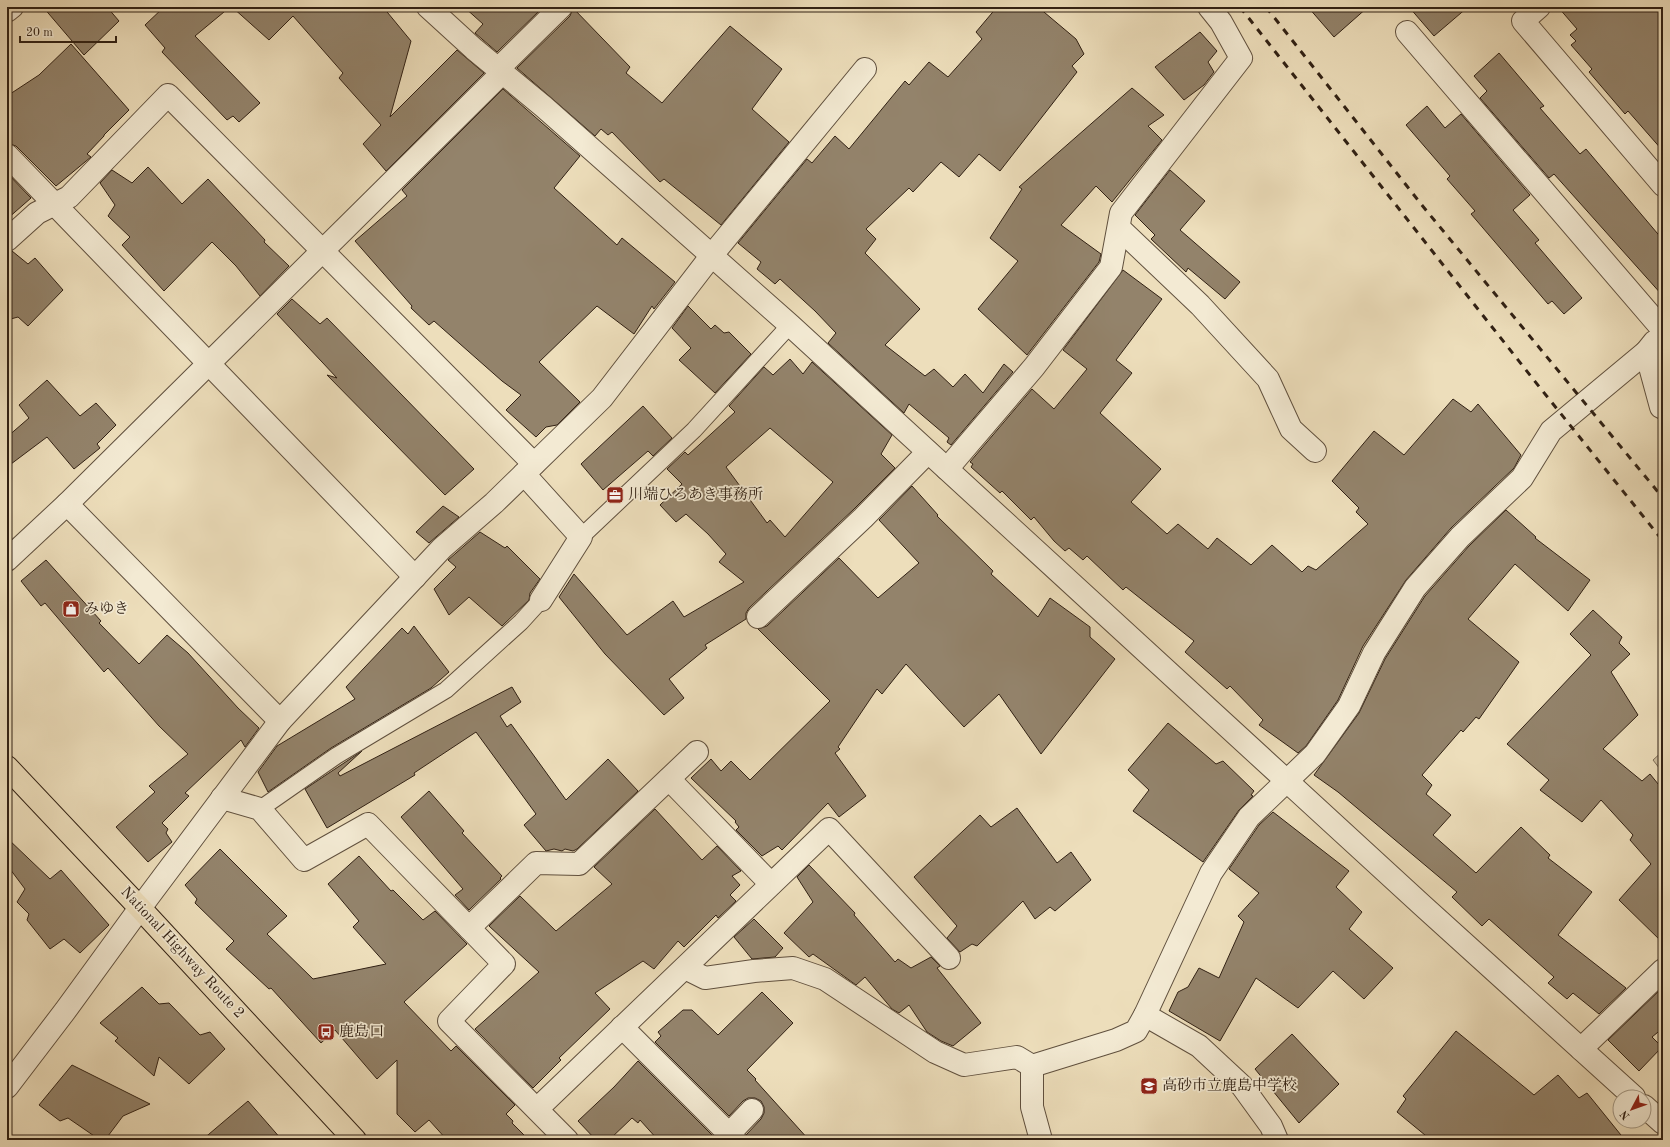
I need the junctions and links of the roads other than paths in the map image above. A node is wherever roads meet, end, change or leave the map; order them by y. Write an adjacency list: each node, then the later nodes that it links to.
1 (12, 7): 6 (street)
2 (428, 7): 9 (street)
3 (561, 7): 9 (street)
4 (1209, 7): 13 (street)
5 (1539, 7): 11 (street)
6 (7, 11)
7 (1407, 32): 18 (street)
8 (865, 69): 16 (street)
9 (500, 71): 15 (street); 16 (street)
10 (7, 155): 12 (street)
11 (1663, 186)
12 (54, 204): 14 (street); 15 (street); 20 (street)
13 (1119, 228): 22 (street); 25 (street)
14 (7, 240)
15 (323, 251): 20 (street); 24 (street)
16 (712, 255): 17 (street); 24 (street)
17 (790, 325): 23 (street); 27 (lane)
18 (1663, 332): 19 (street)
19 (1646, 352): 21 (street); 36 (street)
20 (208, 364): 26 (street); 29 (street)
21 (1663, 408)
22 (1315, 451)
23 (928, 452): 25 (street); 31 (street)
24 (529, 469): 27 (street); 29 (street)
25 (947, 469): 36 (street)
26 (67, 504): 28 (street); 32 (street)
27 (581, 537): 30 (street)
28 (7, 560)
29 (415, 577): 32 (street)
30 (541, 600): 38 (lane)
31 (758, 617)
32 (280, 721): 37 (street)
33 (697, 752): 35 (street)
34 (7, 767): 40 (highway, National Highway Route 2)
35 (669, 779): 39 (street); 41 (street)
36 (1288, 782): 45 (street); 47 (street)
37 (222, 798): 38 (street); 40 (street)
38 (260, 809): 41 (street)
39 (771, 884): 42 (street); 43 (street)
40 (140, 908): 49 (street); 56 (highway, National Highway Route 2)
41 (469, 928): 51 (street)
42 (949, 958)
43 (685, 968): 46 (street); 48 (street)
44 (1663, 970): 47 (street)
45 (1145, 1015): 48 (street); 59 (street)
46 (622, 1027): 51 (street); 55 (street)
47 (1581, 1049): 50 (street)
48 (1032, 1066): 58 (street)
49 (7, 1087)
50 (1625, 1089)
51 (537, 1109): 57 (street)
52 (752, 1110): 55 (street)
53 (1652, 1113): 54 (street)
54 (1663, 1123)
55 (732, 1137)
56 (355, 1140)
57 (567, 1140)
58 (1041, 1140)
59 (1278, 1140)

